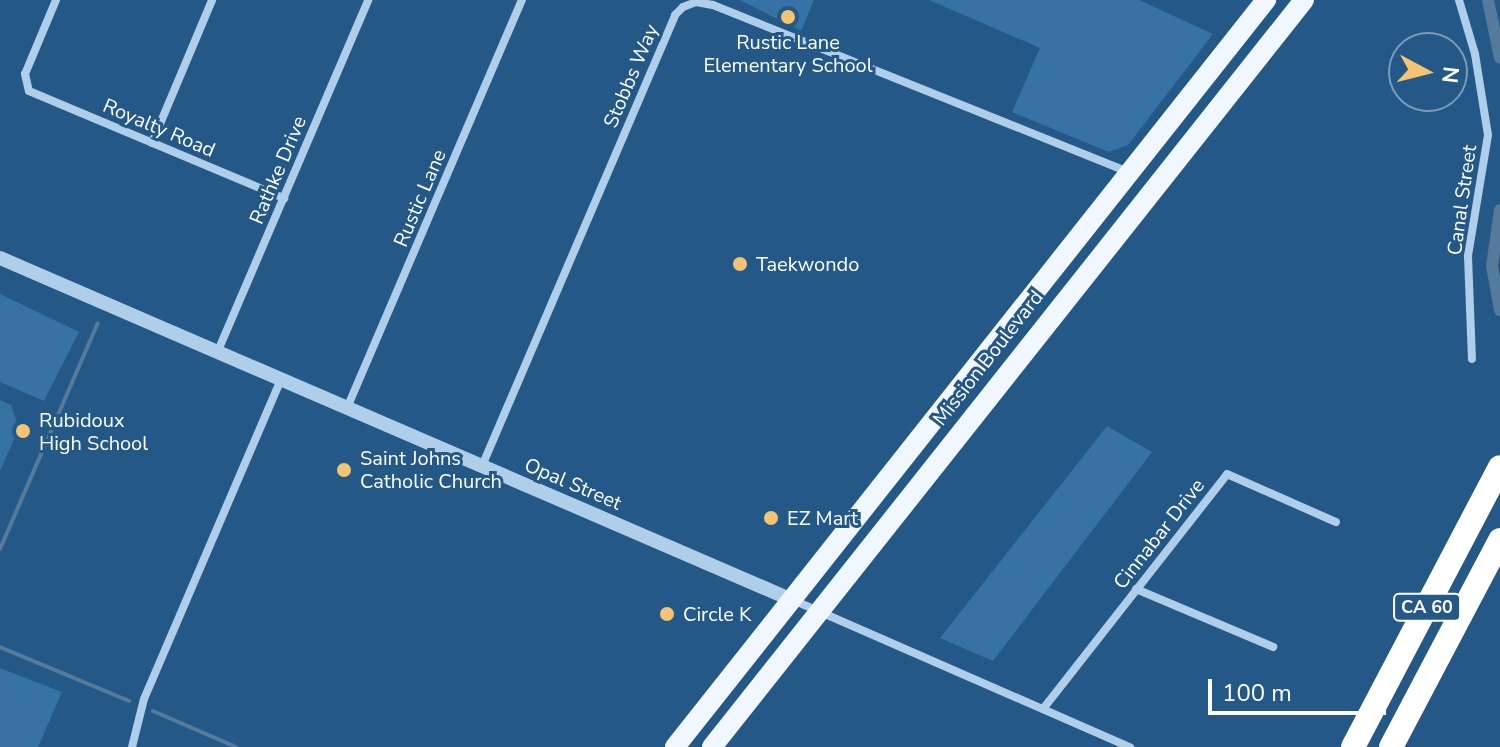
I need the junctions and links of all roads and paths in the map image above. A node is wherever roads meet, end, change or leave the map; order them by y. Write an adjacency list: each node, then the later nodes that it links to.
1 (56, 0): 8 (street, Royalty Road)
2 (212, 0): 8 (street)
3 (368, 0): 10 (street, Rathke Drive)
4 (522, 0): 15 (street, Rustic Lane)
5 (1266, 0): 9 (main road, Mission Boulevard)
6 (1304, 0): 22 (main road, Mission Boulevard)
7 (1459, 0): 13 (street, Canal Street)
8 (152, 143): 10 (street, Royalty Road)
9 (1126, 171): 16 (street, Stobbs Way); 21 (main road, Mission Boulevard)
10 (284, 198): 12 (street, Rathke Drive)
11 (0, 258): 12 (street, Opal Street)
12 (217, 353): 14 (street, Opal Street)
13 (1472, 359)
14 (281, 380): 15 (street, Opal Street); 25 (street)
15 (347, 409): 16 (street, Opal Street)
16 (482, 466): 21 (street, Opal Street)
17 (1500, 467): 29 (highway, CA 60)
18 (1336, 522): 20 (street, Cinnabar Drive)
19 (1500, 540): 30 (highway, CA 60)
20 (1136, 589): 23 (street); 24 (street, Cinnabar Drive)
21 (790, 599): 22 (street, Opal Street); 26 (main road, Mission Boulevard)
22 (819, 611): 24 (street, Opal Street); 27 (main road, Mission Boulevard)
23 (1273, 647)
24 (1043, 709): 28 (street, Opal Street)
25 (132, 747)
26 (675, 747)
27 (712, 747)
28 (1130, 747)
29 (1353, 747)
30 (1391, 747)

